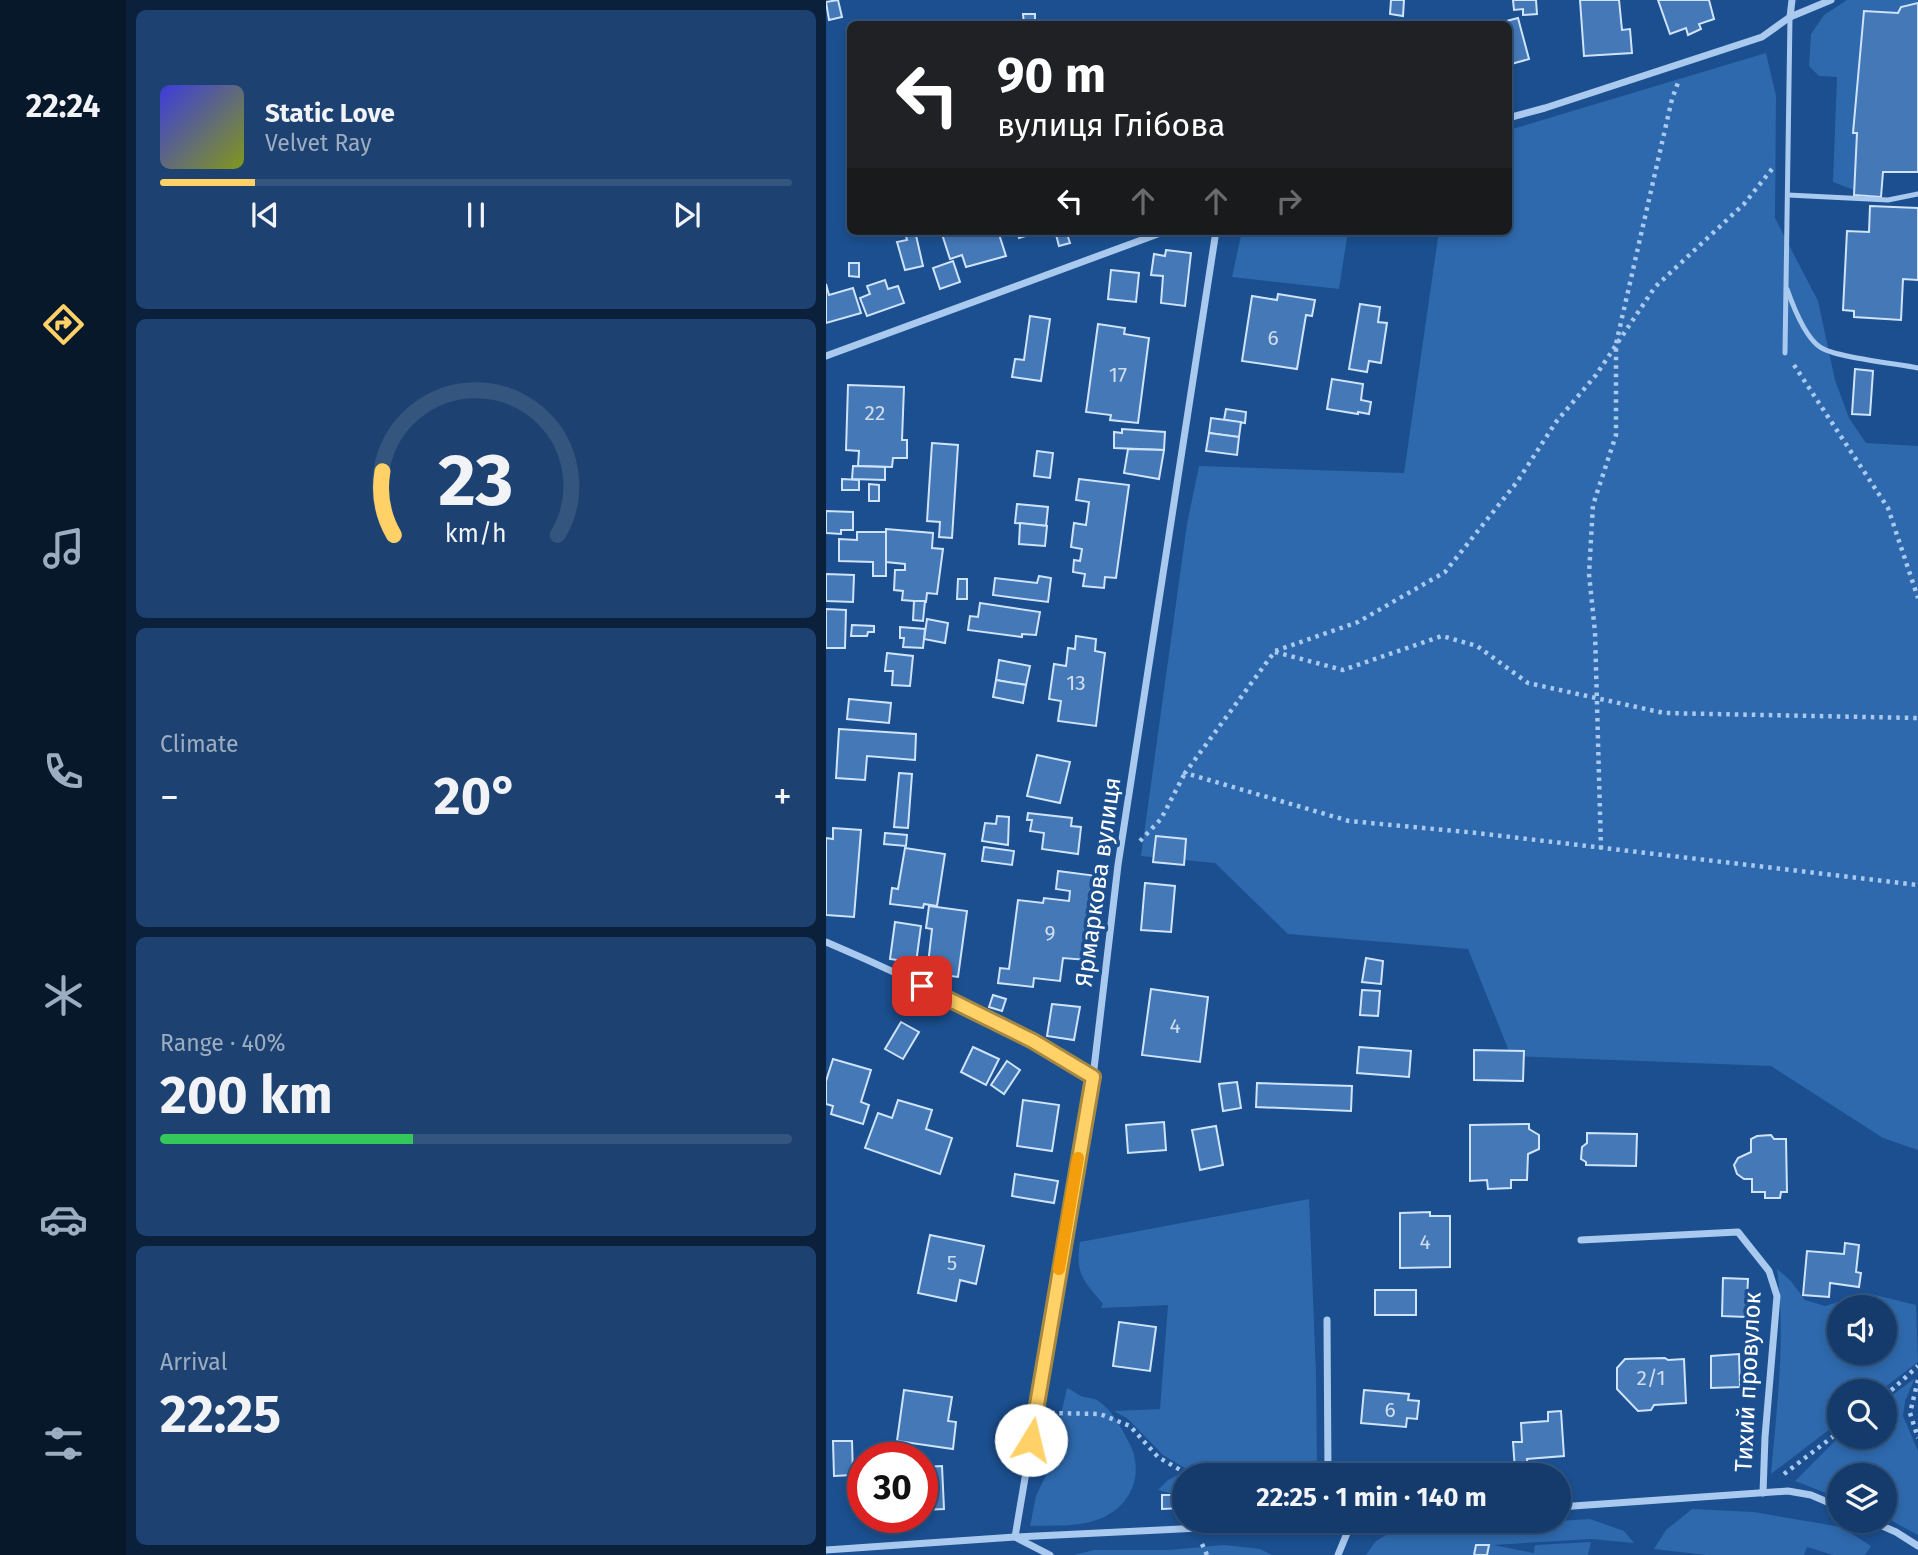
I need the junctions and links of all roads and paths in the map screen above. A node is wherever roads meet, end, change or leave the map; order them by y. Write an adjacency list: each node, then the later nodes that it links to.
1 (1792, 0): 3 (street)
2 (1831, 0): 3 (street)
3 (1790, 17): 4 (street); 6 (lane)
4 (1675, 66): 5 (street); 12 (path)
5 (1512, 117)
6 (1788, 149): 8 (lane); 12 (path)
7 (1918, 194): 8 (lane)
8 (1788, 195): 11 (lane)
9 (1155, 235): 14 (street)
10 (1215, 235): 22 (street, Ярмаркова вулиця)
11 (1786, 286): 13 (lane); 15 (lane)
12 (1616, 344): 17 (path); 18 (path)
13 (1786, 353): 16 (path)
14 (826, 356)
15 (1918, 368)
16 (1918, 598)
17 (1275, 652): 18 (path); 20 (path)
18 (1597, 698): 19 (path); 21 (path)
19 (1918, 718)
20 (1185, 773): 21 (path); 22 (path)
21 (1601, 849): 23 (path)
22 (1118, 865): 25 (street, Ярмаркова вулиця)
23 (1918, 885)
24 (826, 942): 25 (street)
25 (1093, 1077): 31 (street, Ярмаркова вулиця)
26 (1581, 1240): 36 (street, Тихий провулок)
27 (1327, 1320): 34 (street)
28 (1918, 1366): 30 (path)
29 (1918, 1380): 32 (path)
30 (1897, 1385)
31 (1039, 1391): 35 (path); 42 (street, Ярмаркова вулиця)
32 (1918, 1438)
33 (1827, 1442): 36 (path)
34 (1328, 1463)
35 (1172, 1465)
36 (1763, 1493): 37 (street); 38 (street)
37 (1827, 1502)
38 (1571, 1506)
39 (1172, 1529): 42 (street)
40 (1347, 1533): 46 (street)
41 (1897, 1533): 43 (street)
42 (1016, 1537): 44 (street); 45 (street)
43 (1918, 1546)
44 (826, 1550)
45 (1050, 1555)
46 (1338, 1555)

